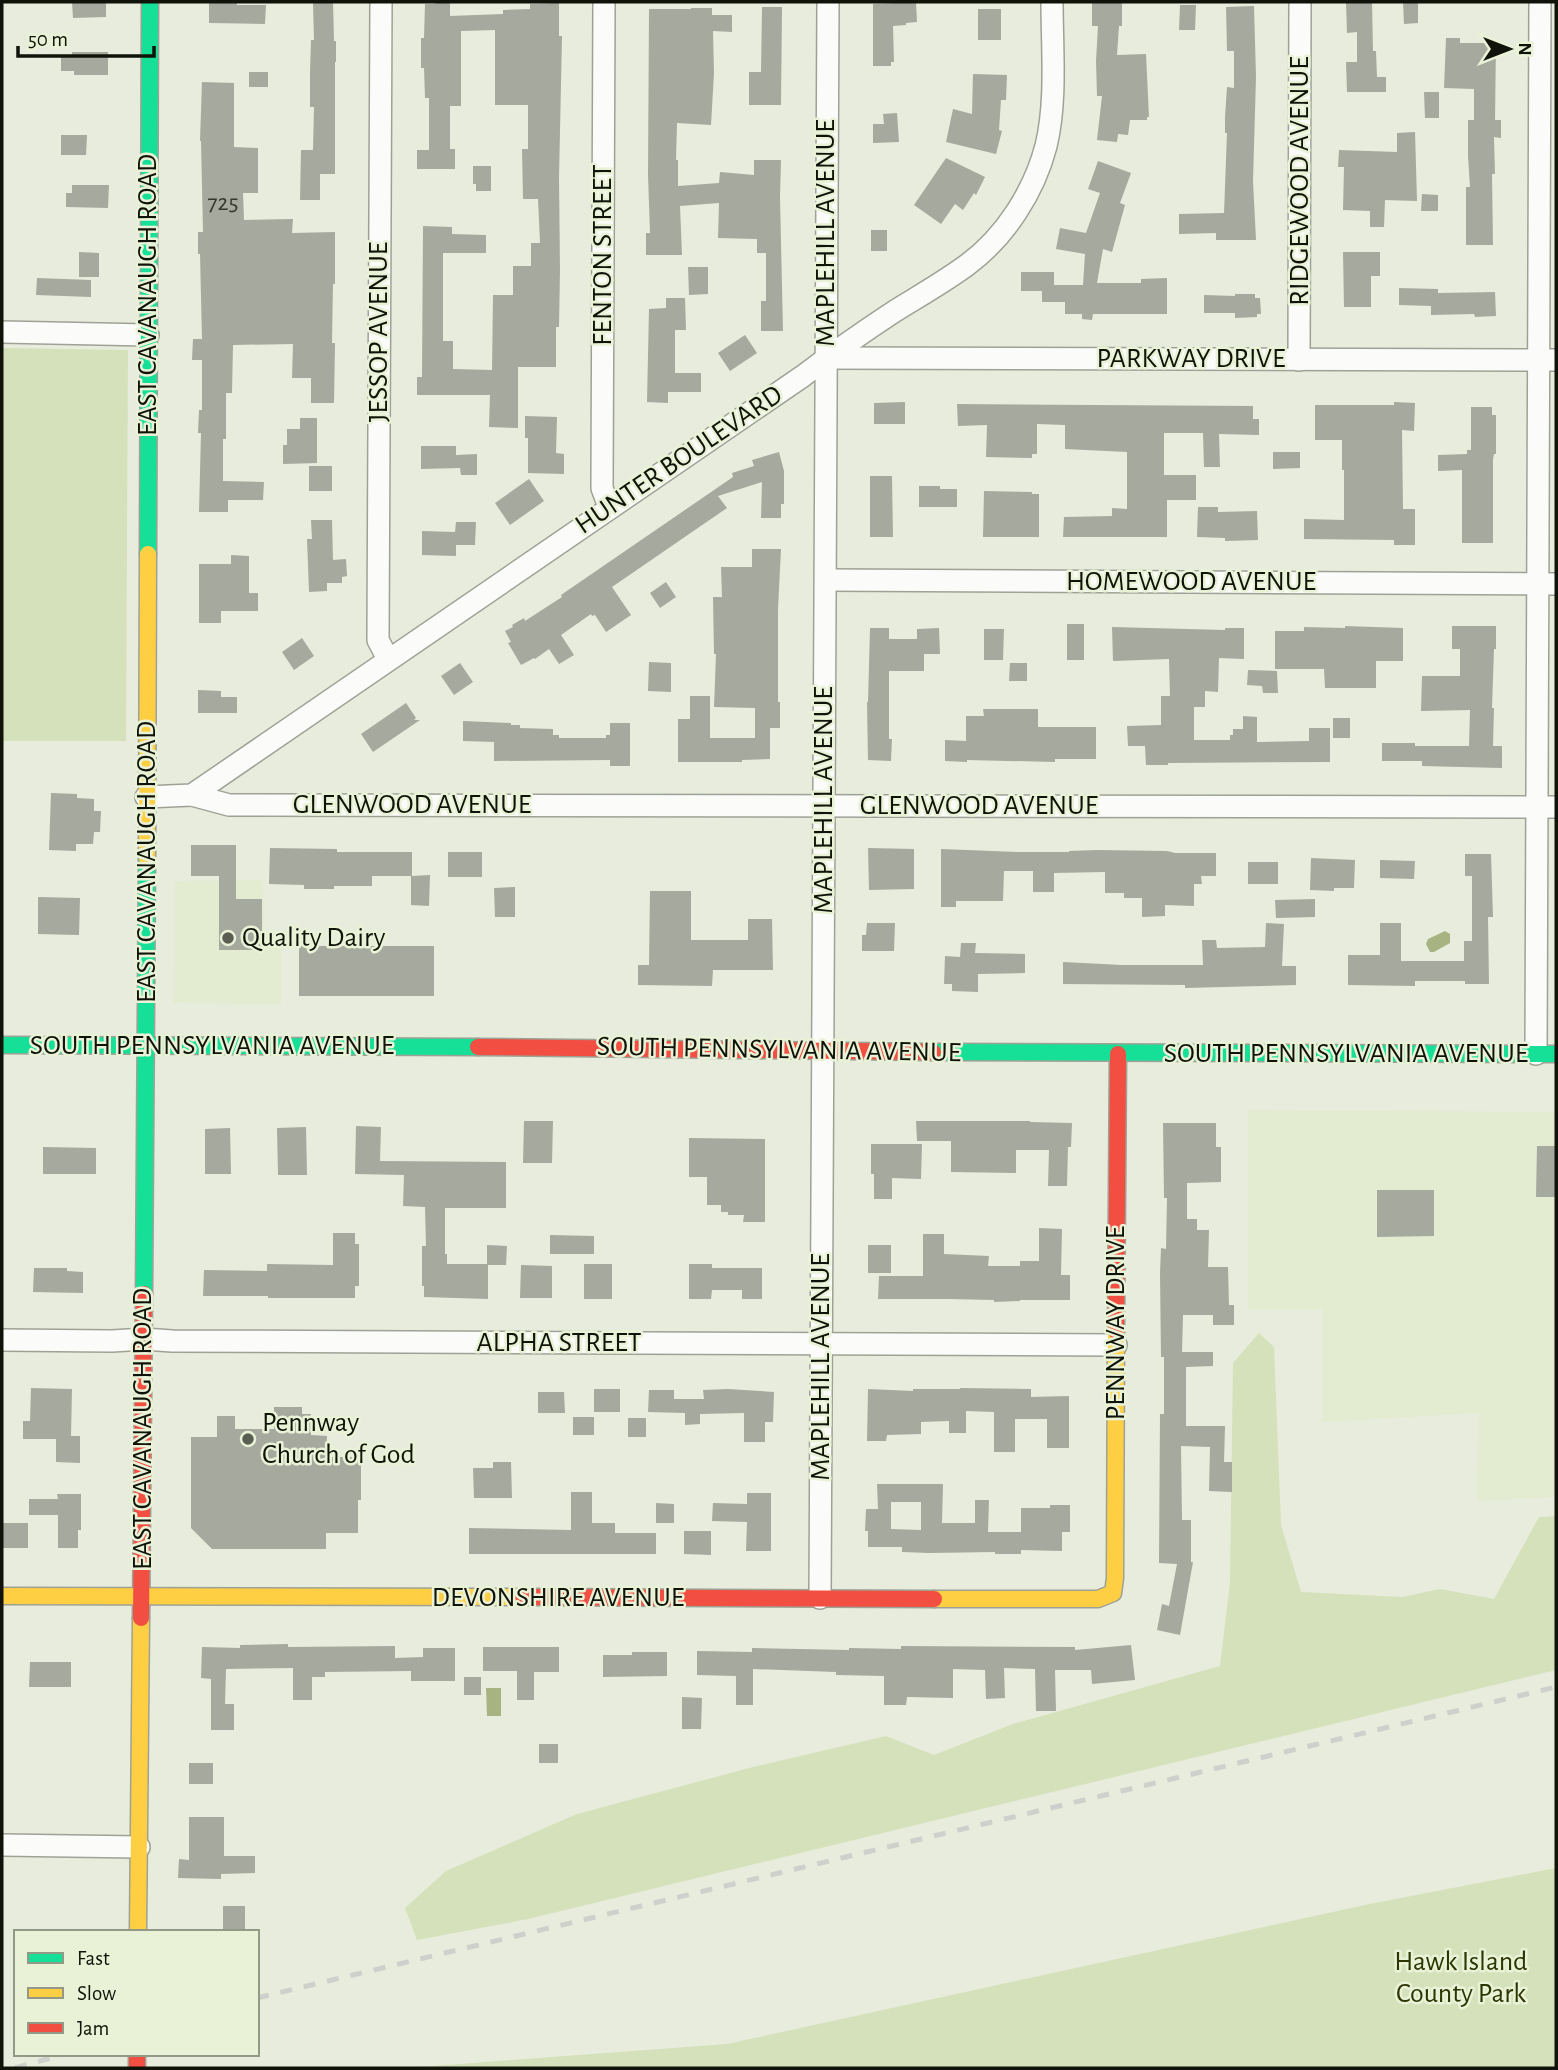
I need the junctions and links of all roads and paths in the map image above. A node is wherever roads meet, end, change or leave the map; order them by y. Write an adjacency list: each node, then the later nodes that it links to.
1 (150, 2): 9 (street, EAST CAVANAUGH ROAD)
2 (381, 2): 16 (street, JESSOP AVENUE)
3 (604, 2): 13 (street, FENTON STREET)
4 (828, 2): 10 (street, MAPLEHILL AVENUE)
5 (1052, 2): 10 (street, HUNTER BOULEVARD)
6 (1300, 2): 11 (street, RIDGEWOOD AVENUE)
7 (1540, 2): 12 (street)
8 (2, 332): 9 (street)
9 (148, 335): 18 (street, EAST CAVANAUGH ROAD)
10 (825, 358): 11 (street, PARKWAY DRIVE); 13 (street, HUNTER BOULEVARD); 14 (street, MAPLEHILL AVENUE)
11 (1299, 360): 12 (street, PARKWAY DRIVE)
12 (1547, 360): 15 (street)
13 (609, 508): 16 (street, HUNTER BOULEVARD)
14 (825, 580): 15 (street, HOMEWOOD AVENUE); 19 (street, MAPLEHILL AVENUE)
15 (1547, 584): 20 (street)
16 (388, 659): 17 (street, HUNTER BOULEVARD)
17 (192, 795): 18 (street); 19 (street, GLENWOOD AVENUE)
18 (146, 797): 22 (street, EAST CAVANAUGH ROAD)
19 (824, 805): 20 (street, GLENWOOD AVENUE); 23 (street, MAPLEHILL AVENUE)
20 (1546, 807): 25 (street)
21 (2, 1045): 22 (street, SOUTH PENNSYLVANIA AVENUE)
22 (146, 1046): 23 (street, SOUTH PENNSYLVANIA AVENUE); 26 (street, EAST CAVANAUGH ROAD)
23 (822, 1052): 24 (street, SOUTH PENNSYLVANIA AVENUE); 28 (street, MAPLEHILL AVENUE)
24 (1118, 1054): 25 (street, SOUTH PENNSYLVANIA AVENUE); 29 (street, PENNWAY DRIVE)
25 (1546, 1054)
26 (144, 1339): 27 (street, ALPHA STREET); 28 (street, ALPHA STREET); 32 (street, EAST CAVANAUGH ROAD)
27 (2, 1340)
28 (821, 1344): 29 (street, ALPHA STREET); 33 (street, MAPLEHILL AVENUE)
29 (1116, 1345): 30 (street, PENNWAY DRIVE)
30 (1113, 1593): 33 (street, DEVONSHIRE AVENUE)
31 (2, 1595): 32 (street, DEVONSHIRE AVENUE)
32 (142, 1597): 33 (street, DEVONSHIRE AVENUE); 35 (street, EAST CAVANAUGH ROAD)
33 (820, 1598)
34 (2, 1845): 35 (street)
35 (139, 1847): 36 (street, EAST CAVANAUGH ROAD)
36 (138, 1930)

